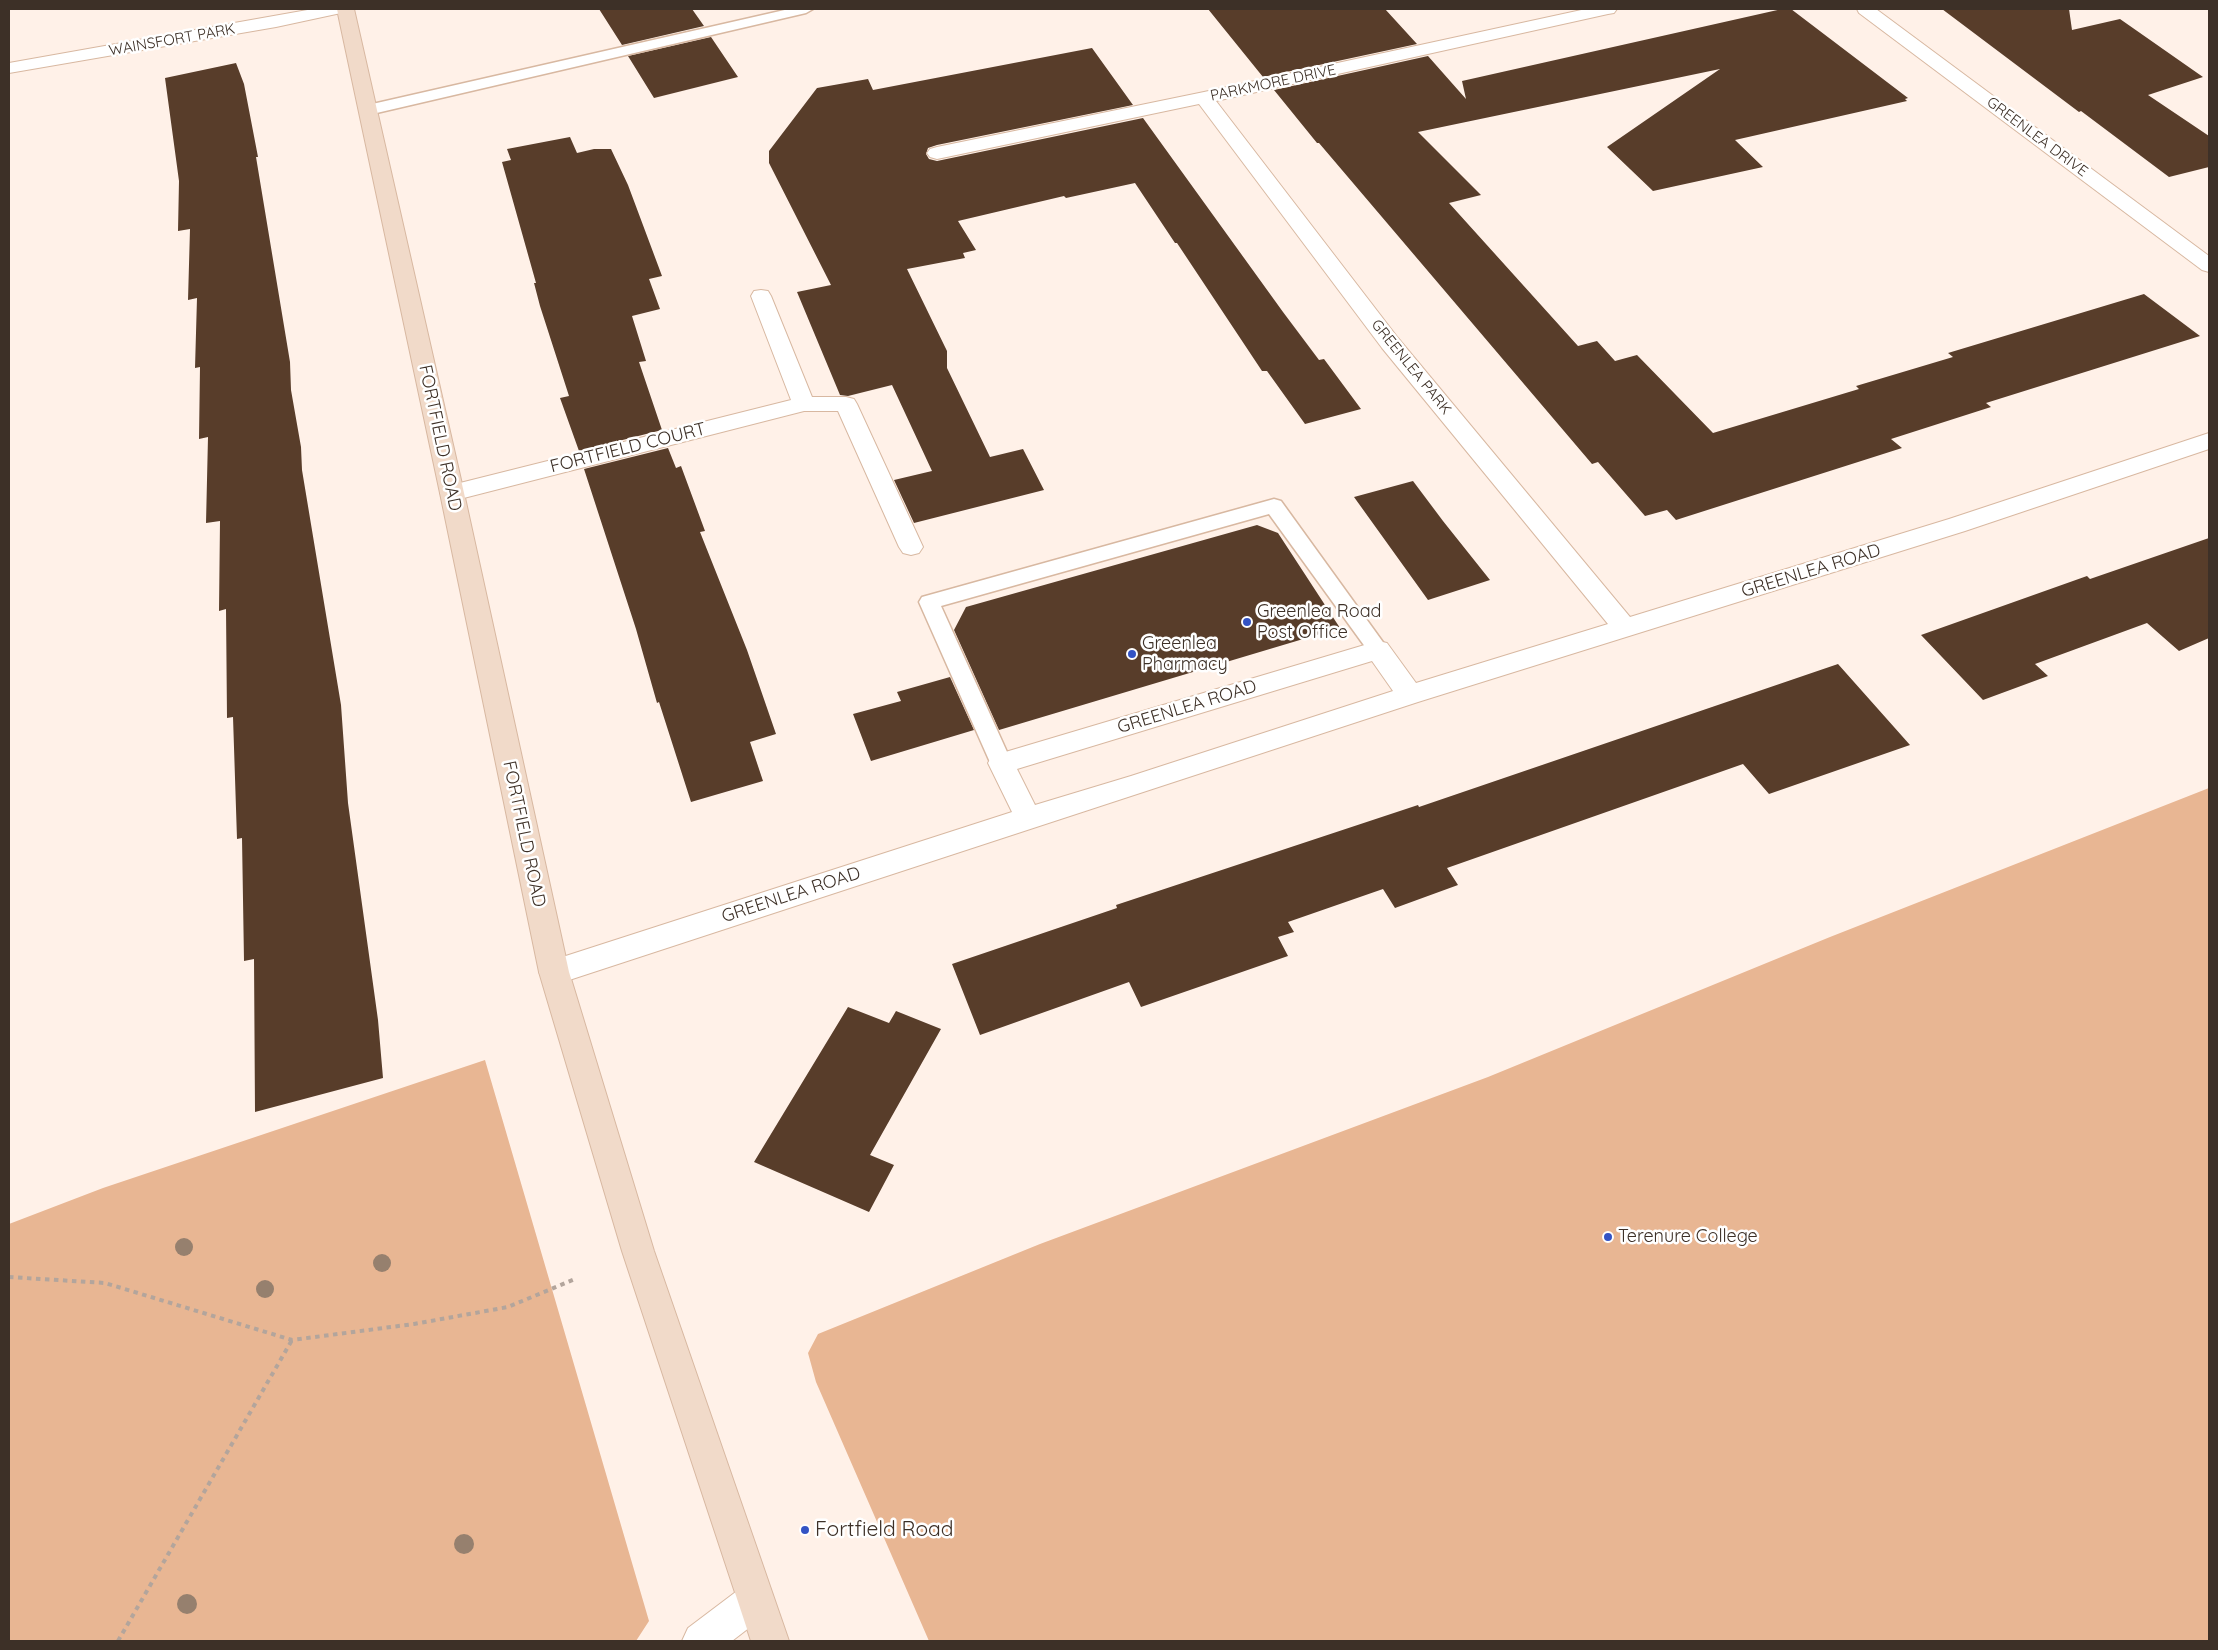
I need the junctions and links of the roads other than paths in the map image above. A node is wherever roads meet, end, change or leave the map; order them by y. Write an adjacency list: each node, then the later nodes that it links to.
1 (335, 9): 6 (street, WAINSFORT PARK)
2 (345, 9): 8 (street, FORTFIELD ROAD)
3 (806, 9): 8 (lane)
4 (1608, 9): 7 (street, PARKMORE DRIVE)
5 (1865, 9): 10 (street, GREENLEA DRIVE)
6 (9, 68)
7 (1204, 98): 9 (street, PARKMORE DRIVE); 16 (street, GREENLEA PARK)
8 (368, 110): 14 (street, FORTFIELD ROAD)
9 (937, 154)
10 (2209, 266)
11 (761, 296): 12 (street)
12 (804, 404): 14 (street, FORTFIELD COURT); 15 (street, FORTFIELD COURT)
13 (2209, 441): 16 (street, GREENLEA ROAD)
14 (452, 493): 21 (street, FORTFIELD ROAD)
15 (911, 547)
16 (1626, 629): 18 (street, GREENLEA ROAD)
17 (1378, 650): 18 (street); 19 (street, GREENLEA ROAD); 19 (lane)
18 (1410, 695): 20 (street, GREENLEA ROAD)
19 (1001, 762): 20 (street)
20 (1028, 818): 21 (street, GREENLEA ROAD)
21 (554, 972): 22 (street, FORTFIELD ROAD)
22 (754, 1601): 23 (street); 24 (street, FORTFIELD ROAD)
23 (701, 1641)
24 (770, 1641)

